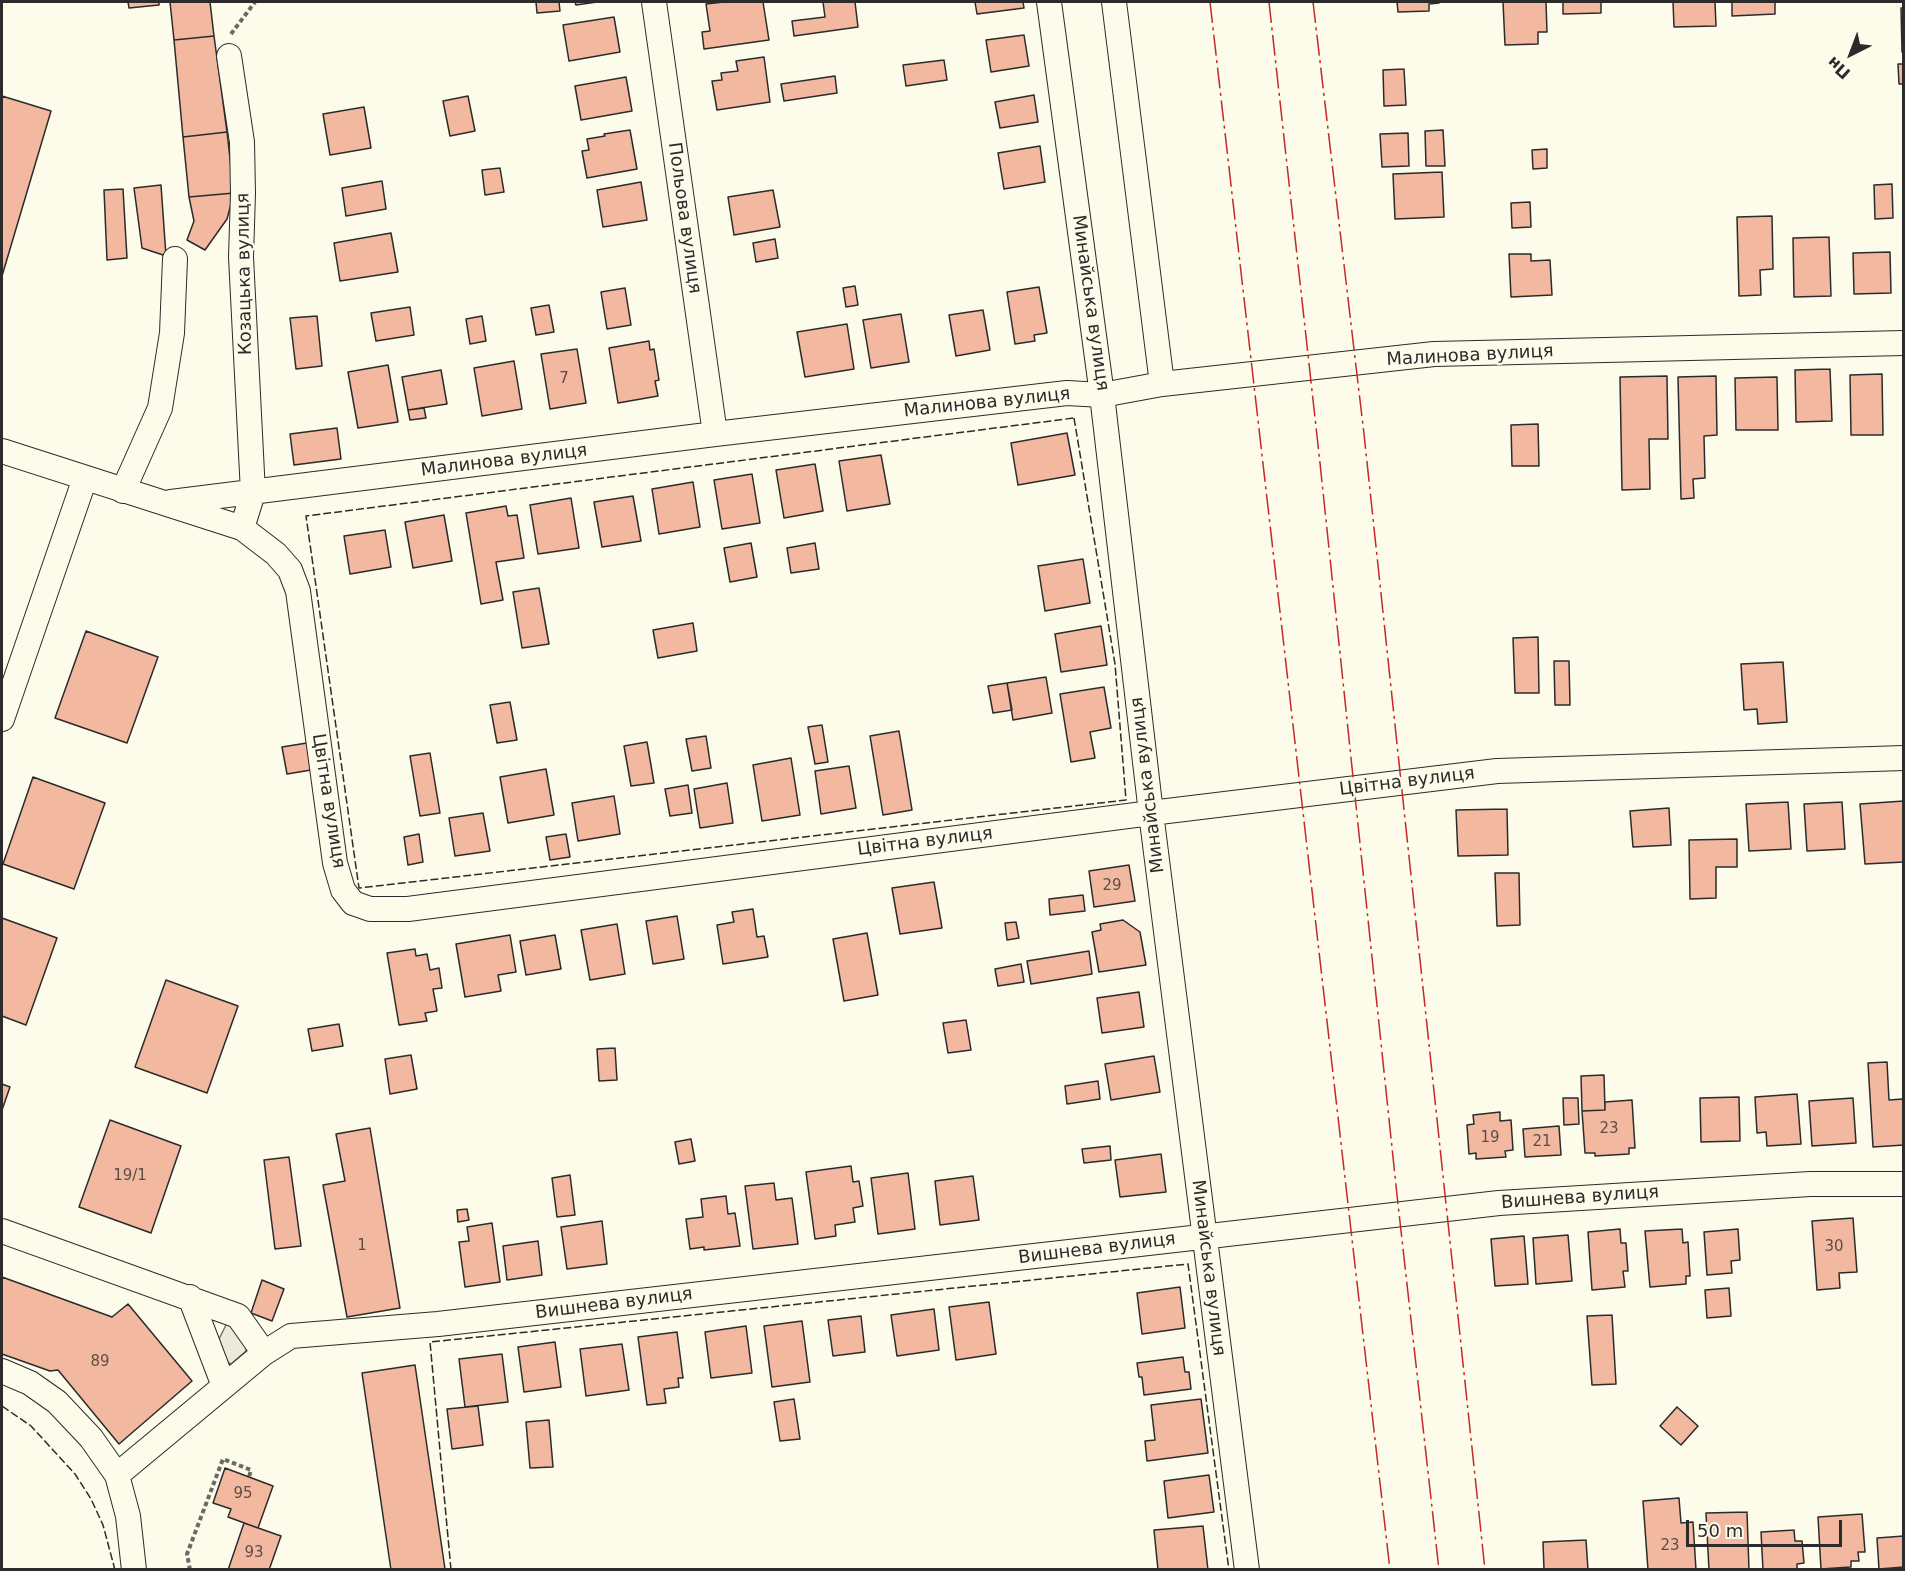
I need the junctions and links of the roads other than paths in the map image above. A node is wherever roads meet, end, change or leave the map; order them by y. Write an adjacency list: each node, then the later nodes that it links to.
1 (654, 2): 9 (street, Польова вулиця)
2 (1049, 2): 8 (street, Минайська вулиця)
3 (1114, 2): 7 (street)
4 (229, 56): 13 (street, Козацька вулиця)
5 (175, 260): 12 (street)
6 (1904, 343): 7 (street, Малинова вулиця)
7 (1162, 384): 8 (street, Малинова вулиця)
8 (1102, 395): 9 (street, Малинова вулиця); 18 (street, Минайська вулиця)
9 (715, 434): 13 (street, Малинова вулиця)
10 (2, 453): 11 (street)
11 (85, 478): 12 (street); 16 (street)
12 (123, 491): 14 (street)
13 (253, 493): 14 (street, Малинова вулиця); 15 (street)
14 (160, 503): 15 (street)
15 (242, 528): 18 (street, Цвітна вулиця)
16 (2, 719)
17 (1904, 758): 18 (street, Цвітна вулиця)
18 (1151, 813): 21 (street, Минайська вулиця)
19 (1904, 1184): 21 (street, Вишнева вулиця)
20 (2, 1232): 22 (street)
21 (1204, 1236): 25 (street, Вишнева вулиця); 30 (street, Минайська вулиця)
22 (190, 1297): 23 (street); 24 (street)
23 (229, 1312): 24 (street); 25 (street)
24 (205, 1336): 27 (street)
25 (264, 1353): 27 (street)
26 (2, 1371): 28 (street)
27 (224, 1386): 28 (street)
28 (117, 1475): 29 (street)
29 (134, 1569)
30 (1246, 1569)

